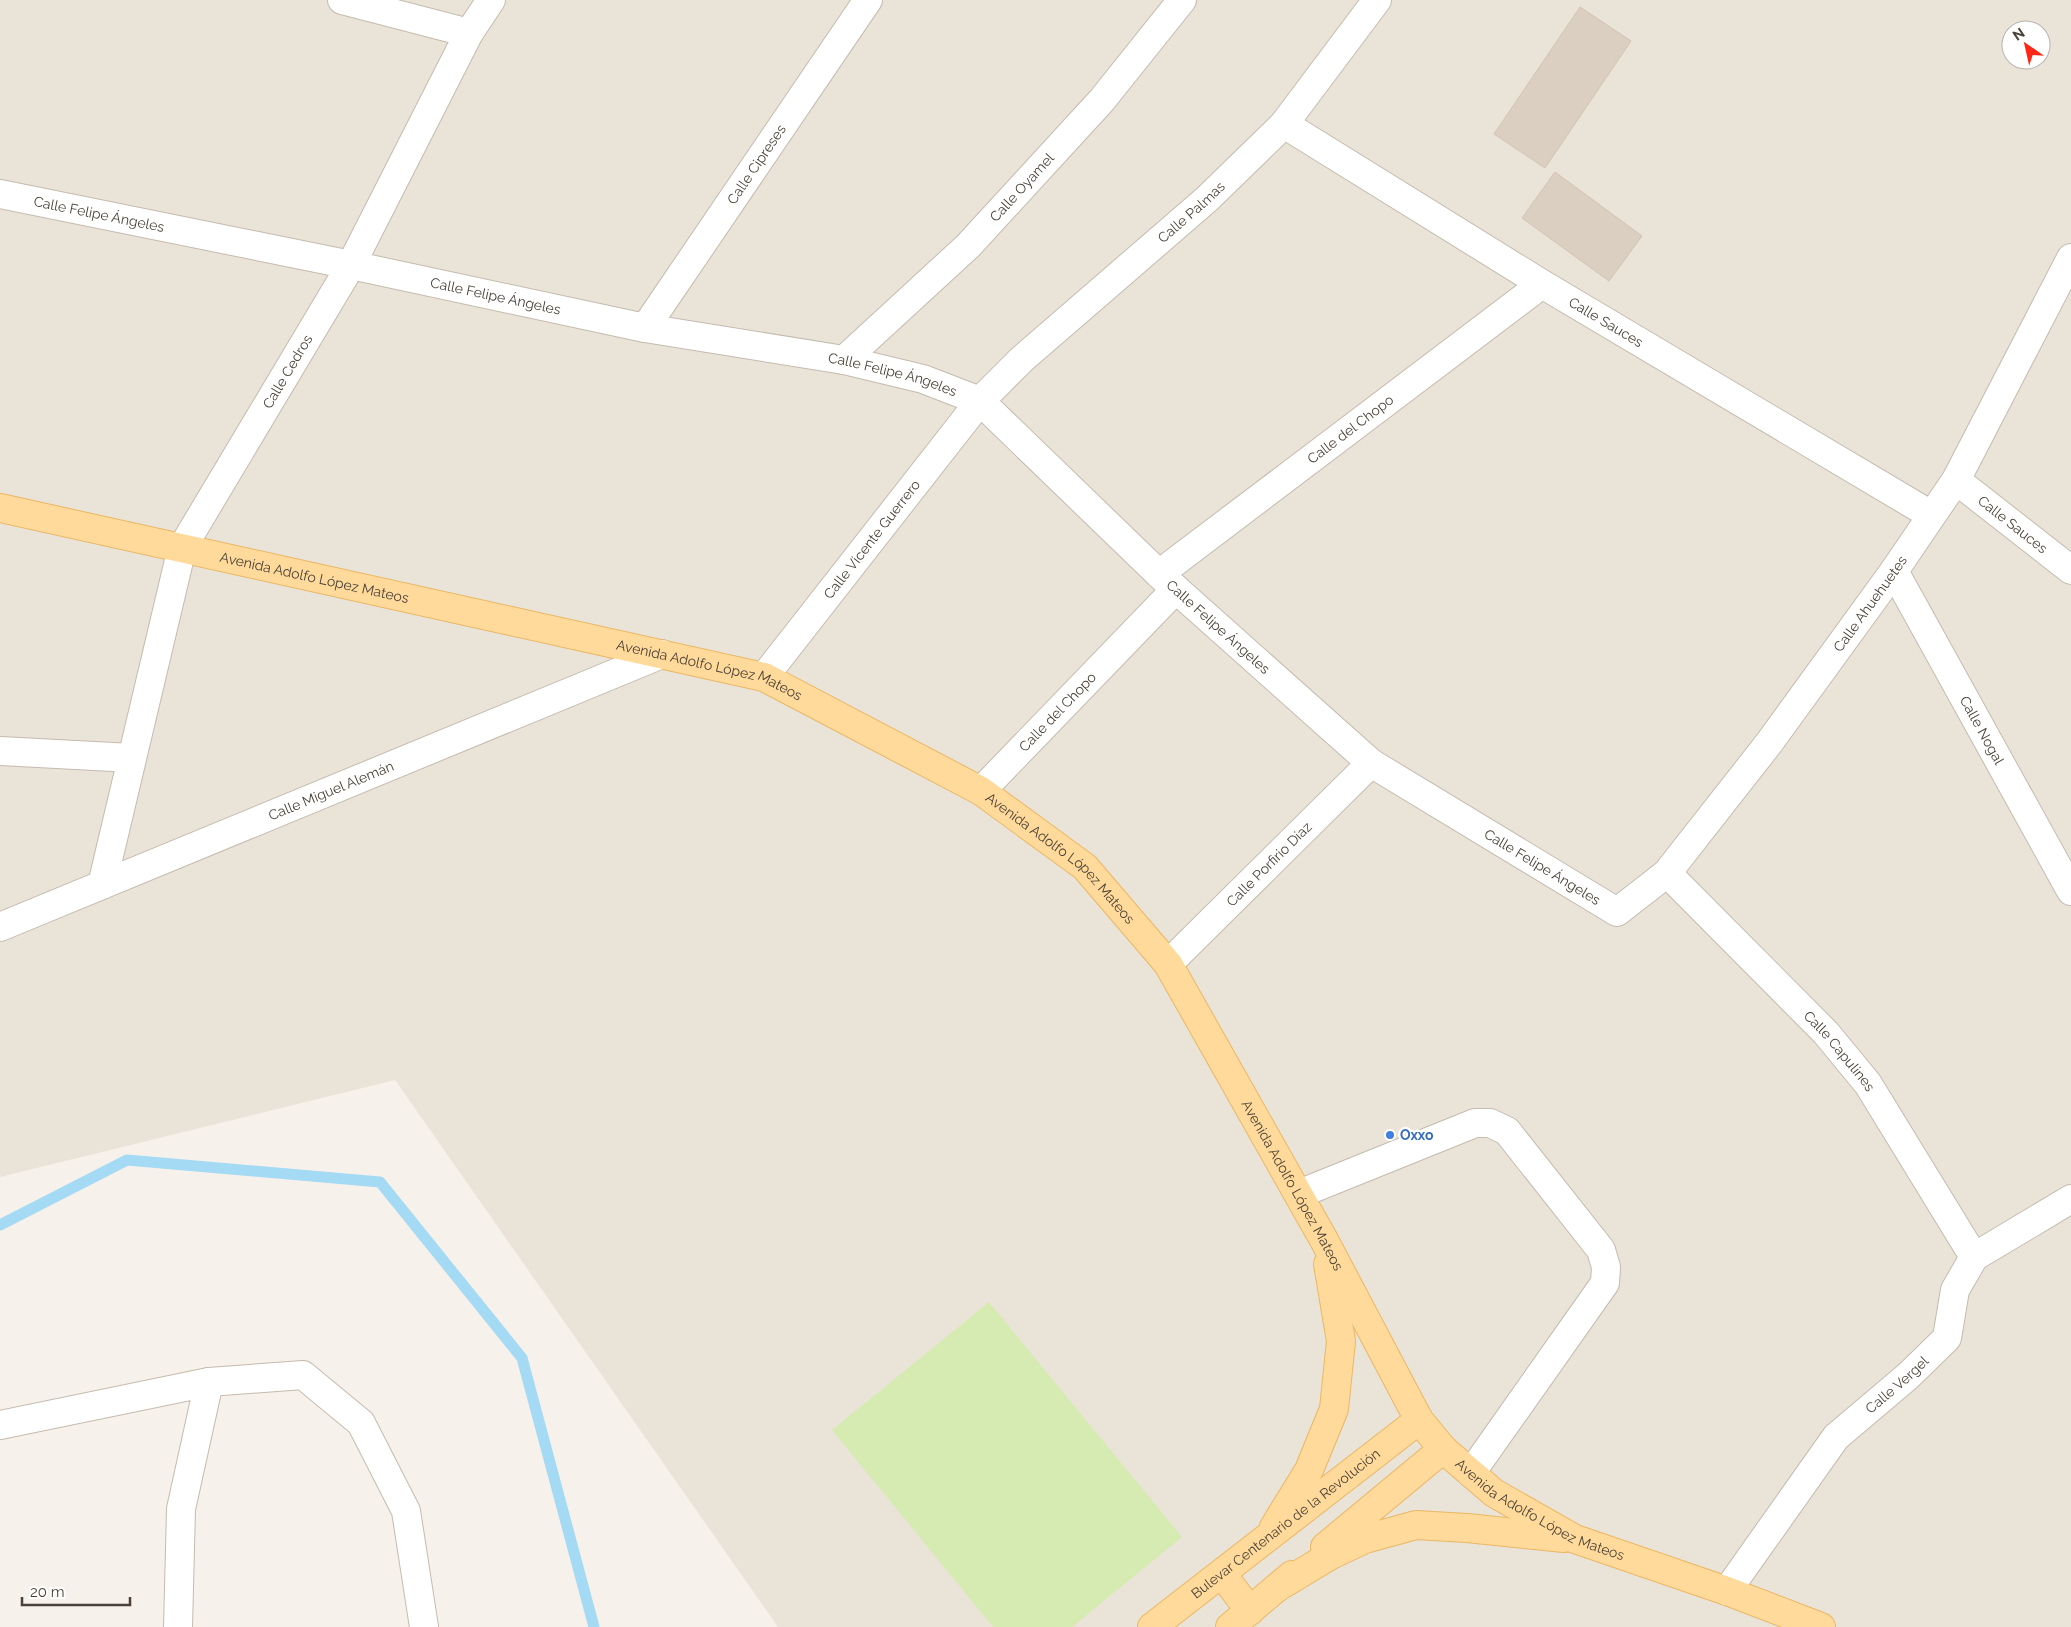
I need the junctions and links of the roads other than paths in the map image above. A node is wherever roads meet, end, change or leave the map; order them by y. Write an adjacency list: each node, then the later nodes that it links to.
1 (342, 0): 6 (street)
2 (491, 0): 6 (street, Calle Cedros)
3 (868, 0): 12 (street, Calle Cipreses)
4 (1182, 0): 13 (street, Calle Oyamel)
5 (1377, 0): 7 (street, Calle Palmas)
6 (469, 33): 10 (street, Calle Cedros)
7 (1284, 124): 11 (street, Calle Sauces); 14 (street, Calle Palmas)
8 (0, 194): 10 (street, Calle Felipe Ángeles)
9 (2071, 258): 15 (street, Calle Ahuehuetes)
10 (351, 265): 12 (street, Calle Felipe Ángeles); 18 (street, Calle Cedros)
11 (1542, 284): 17 (street, Calle Sauces); 21 (street, Calle del Chopo)
12 (645, 328): 13 (street, Calle Felipe Ángeles)
13 (844, 360): 14 (street, Calle Felipe Ángeles)
14 (980, 401): 21 (street, Calle Felipe Ángeles); 23 (street, Calle Vicente Guerrero)
15 (1956, 480): 17 (street, Calle Ahuehuetes); 19 (street, Calle Sauces)
16 (0, 508): 18 (main road, Avenida Adolfo López Mateos)
17 (1931, 515): 20 (street, Calle Ahuehuetes)
18 (182, 548): 22 (main road, Avenida Adolfo López Mateos); 25 (street, Calle Cedros)
19 (2071, 570)
20 (1894, 571): 28 (street, Calle Ahuehuetes); 30 (street, Calle Nogal)
21 (1167, 582): 26 (street, Calle Felipe Ángeles); 27 (street, Calle del Chopo)
22 (662, 654): 23 (main road, Avenida Adolfo López Mateos); 29 (street, Calle Miguel Alemán)
23 (764, 677): 27 (main road, Avenida Adolfo López Mateos)
24 (0, 750): 25 (street)
25 (132, 758): 29 (street, Calle Cedros)
26 (1371, 763): 31 (street, Calle Felipe Ángeles); 33 (street, Calle Porfirio Díaz)
27 (981, 791): 33 (main road, Avenida Adolfo López Mateos)
28 (1667, 873): 31 (street, Calle Ahuehuetes); 37 (street, Calle Capulines)
29 (102, 885): 32 (street, Calle Miguel Alemán)
30 (2071, 890)
31 (1617, 912)
32 (0, 927)
33 (1168, 964): 34 (main road, Avenida Adolfo López Mateos)
34 (1299, 1194): 36 (main road, Avenida Adolfo López Mateos); 42 (street)
35 (2071, 1199): 37 (street, Calle Vergel)
36 (1324, 1240): 39 (main road, Avenida Adolfo López Mateos); 44 (main road)
37 (1974, 1257): 47 (street, Calle Vergel)
38 (209, 1382): 40 (street); 49 (street); 50 (street)
39 (1419, 1420): 41 (main road, Avenida Adolfo López Mateos); 44 (main road, Bulevar Centenario de la Revolución)
40 (0, 1426)
41 (1443, 1449): 42 (main road, Avenida Adolfo López Mateos); 46 (main road)
42 (1471, 1473): 43 (main road, Avenida Adolfo López Mateos)
43 (1575, 1539): 46 (main road); 47 (main road, Avenida Adolfo López Mateos)
44 (1266, 1541): 45 (main road, Bulevar Centenario de la Revolución)
45 (1222, 1574): 48 (main road); 51 (main road, Bulevar Centenario de la Revolución)
46 (1278, 1587): 48 (main road)
47 (1727, 1591): 52 (main road, Avenida Adolfo López Mateos)
48 (1240, 1619)
49 (178, 1627)
50 (424, 1627)
51 (1152, 1627)
52 (1821, 1627)

